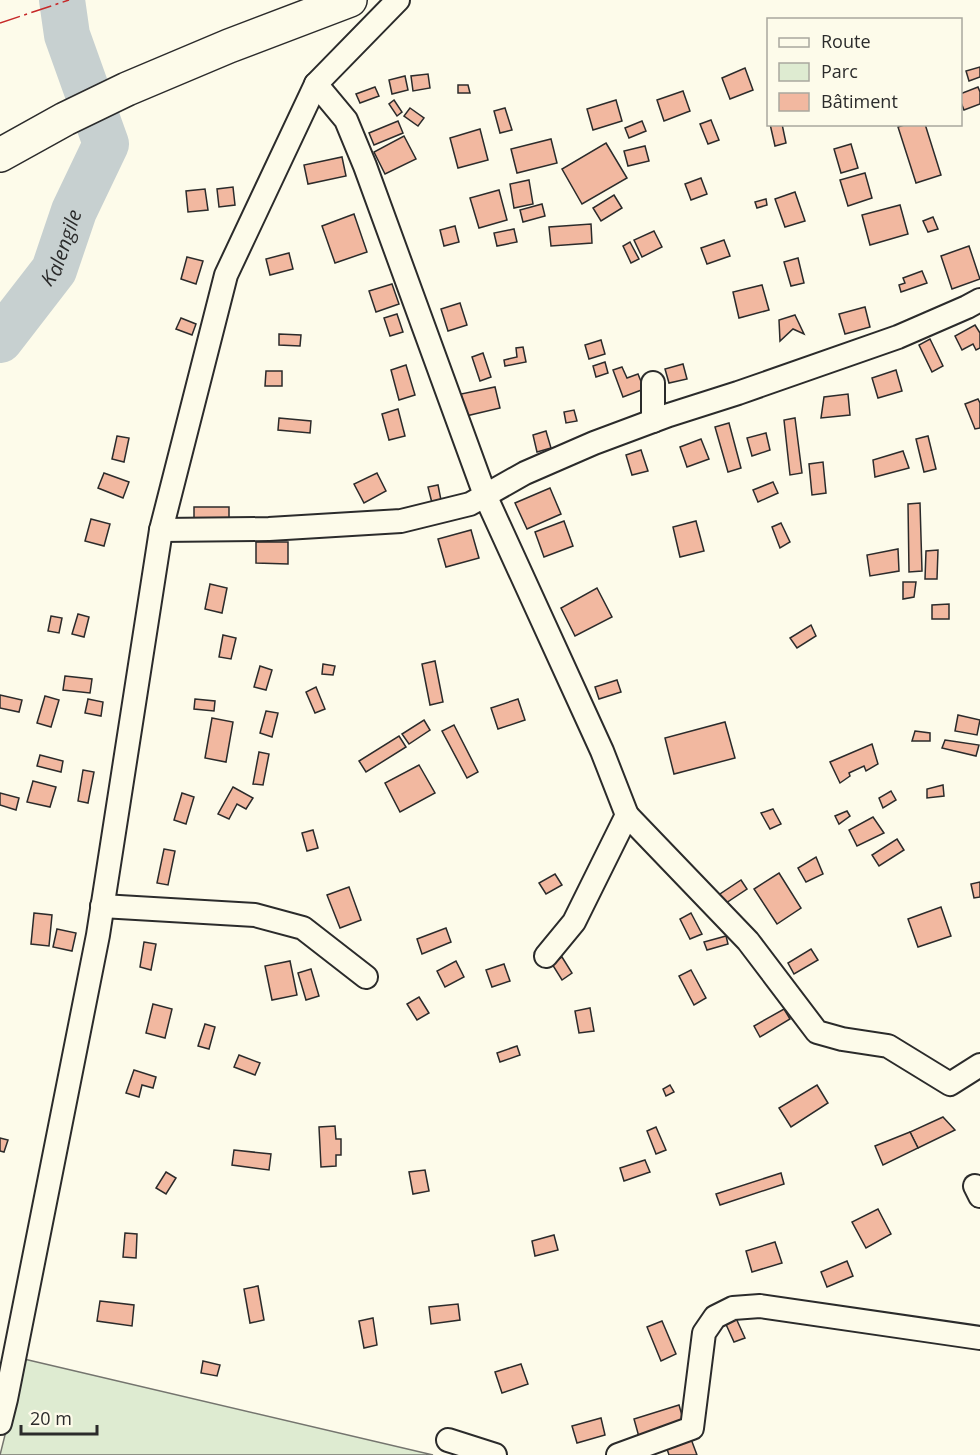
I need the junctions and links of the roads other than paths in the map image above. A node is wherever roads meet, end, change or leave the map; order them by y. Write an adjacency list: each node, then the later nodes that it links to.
1 (398, 0): 3 (street)
2 (347, 1): 4 (highway)
3 (316, 84): 8 (street); 9 (street)
4 (0, 155)
5 (980, 300): 7 (street)
6 (653, 383): 7 (street)
7 (653, 421): 8 (street)
8 (485, 495): 9 (street); 10 (street)
9 (161, 530): 11 (street)
10 (627, 815): 12 (street); 14 (street)
11 (102, 906): 13 (street); 16 (street)
12 (546, 956)
13 (366, 976)
14 (980, 1065)
15 (980, 1338): 19 (street)
16 (0, 1423)
17 (448, 1440): 18 (street)
18 (495, 1455)
19 (618, 1455)

